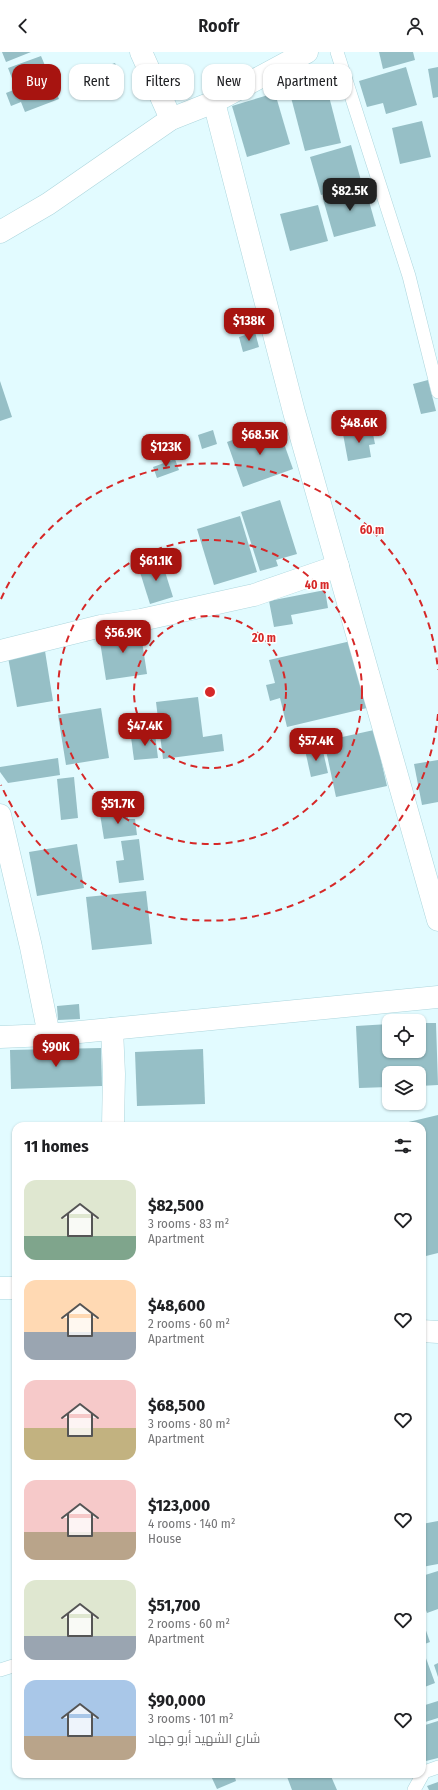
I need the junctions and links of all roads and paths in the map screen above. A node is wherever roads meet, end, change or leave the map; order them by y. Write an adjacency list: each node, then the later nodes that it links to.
1 (141, 52): 5 (street)
2 (306, 52): 4 (street)
3 (337, 52): 7 (lane)
4 (214, 102): 5 (street); 8 (street)
5 (171, 119): 6 (street)
6 (0, 232)
7 (438, 392)
8 (338, 566): 9 (street); 11 (street)
9 (0, 650)
10 (0, 815): 14 (street)
11 (438, 920)
12 (438, 997): 13 (street)
13 (112, 1029): 14 (street); 16 (street)
14 (49, 1035): 15 (street)
15 (0, 1037)
16 (113, 1122)
17 (0, 1288): 18 (street)
18 (12, 1288)
19 (426, 1331): 20 (street)
20 (438, 1332)
21 (12, 1666): 22 (lane)
22 (0, 1670)
23 (438, 1767): 24 (lane)
24 (426, 1771)
25 (421, 1778): 26 (lane)
26 (414, 1790)

